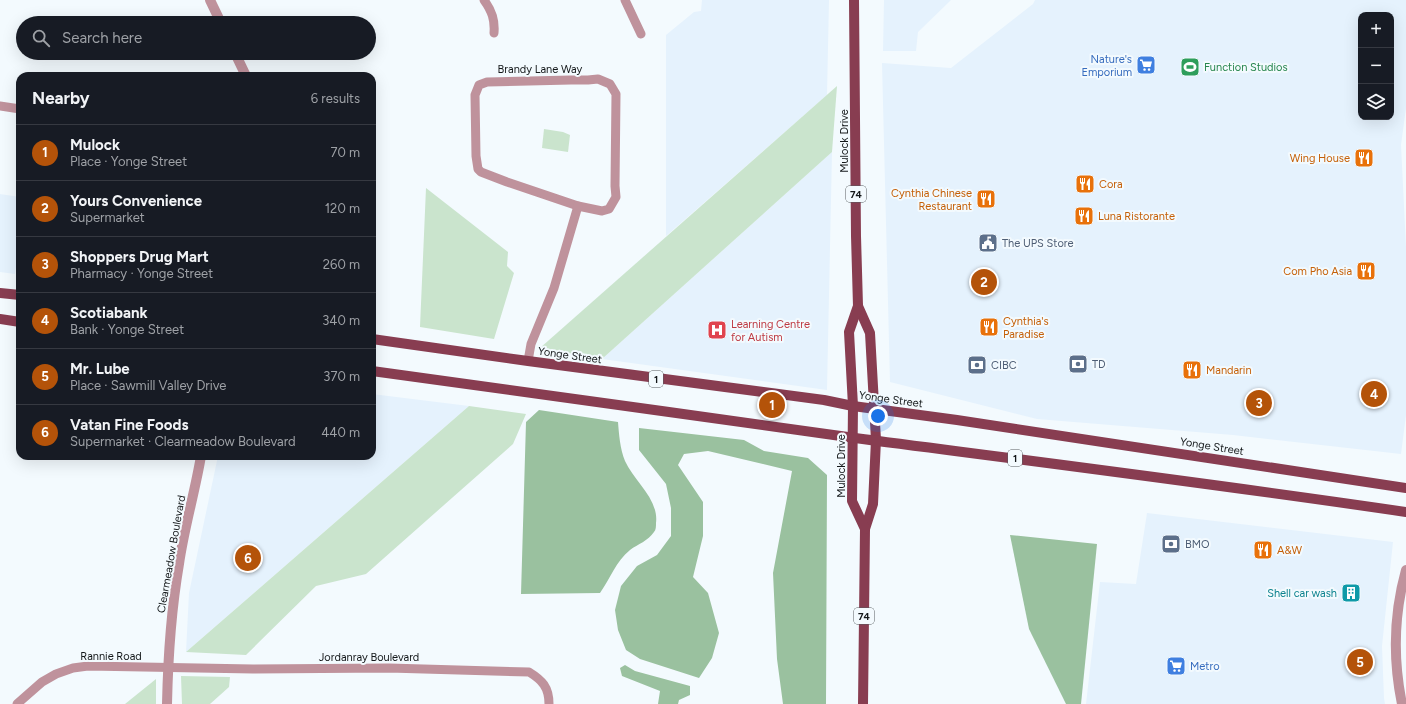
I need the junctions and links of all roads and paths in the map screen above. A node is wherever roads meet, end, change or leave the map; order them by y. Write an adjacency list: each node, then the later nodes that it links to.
1 (210, 0): 5 (street)
2 (484, 0): 6 (street)
3 (625, 0): 7 (street)
4 (854, 0): 15 (main road, Mulock Drive / 74)
5 (218, 16)
6 (494, 33)
7 (641, 34)
8 (238, 60): 9 (street)
9 (244, 72)
10 (0, 106): 11 (street)
11 (16, 108)
12 (578, 206): 12 (street, Brandy Lane Way); 19 (street)
13 (0, 293): 14 (main road)
14 (16, 295)
15 (858, 306): 21 (main road, Mulock Drive / 74); 22 (main road, Mulock Drive / 74)
16 (0, 319): 17 (main road)
17 (16, 321)
18 (376, 340): 19 (main road, Yonge Street / 1)
19 (528, 362): 21 (main road, Yonge Street / 1)
20 (376, 372): 23 (main road, 1)
21 (853, 406): 22 (main road, Yonge Street / 1); 23 (main road, Mulock Drive / 74)
22 (874, 409): 24 (main road, Mulock Drive / 74); 26 (main road, Yonge Street / 1)
23 (852, 437): 24 (main road, 1); 28 (main road, Mulock Drive / 74)
24 (876, 440): 27 (main road, 1); 28 (main road, Mulock Drive / 74)
25 (200, 460): 30 (street, Clearmeadow Boulevard)
26 (1406, 488)
27 (1406, 512)
28 (865, 529): 34 (main road, Mulock Drive / 74)
29 (1406, 570): 35 (street)
30 (168, 667): 31 (street, Rannie Road); 32 (street, Clearmeadow Boulevard); 33 (street, Jordanray Boulevard)
31 (17, 704)
32 (168, 704)
33 (549, 704)
34 (863, 704)
35 (1402, 704)

